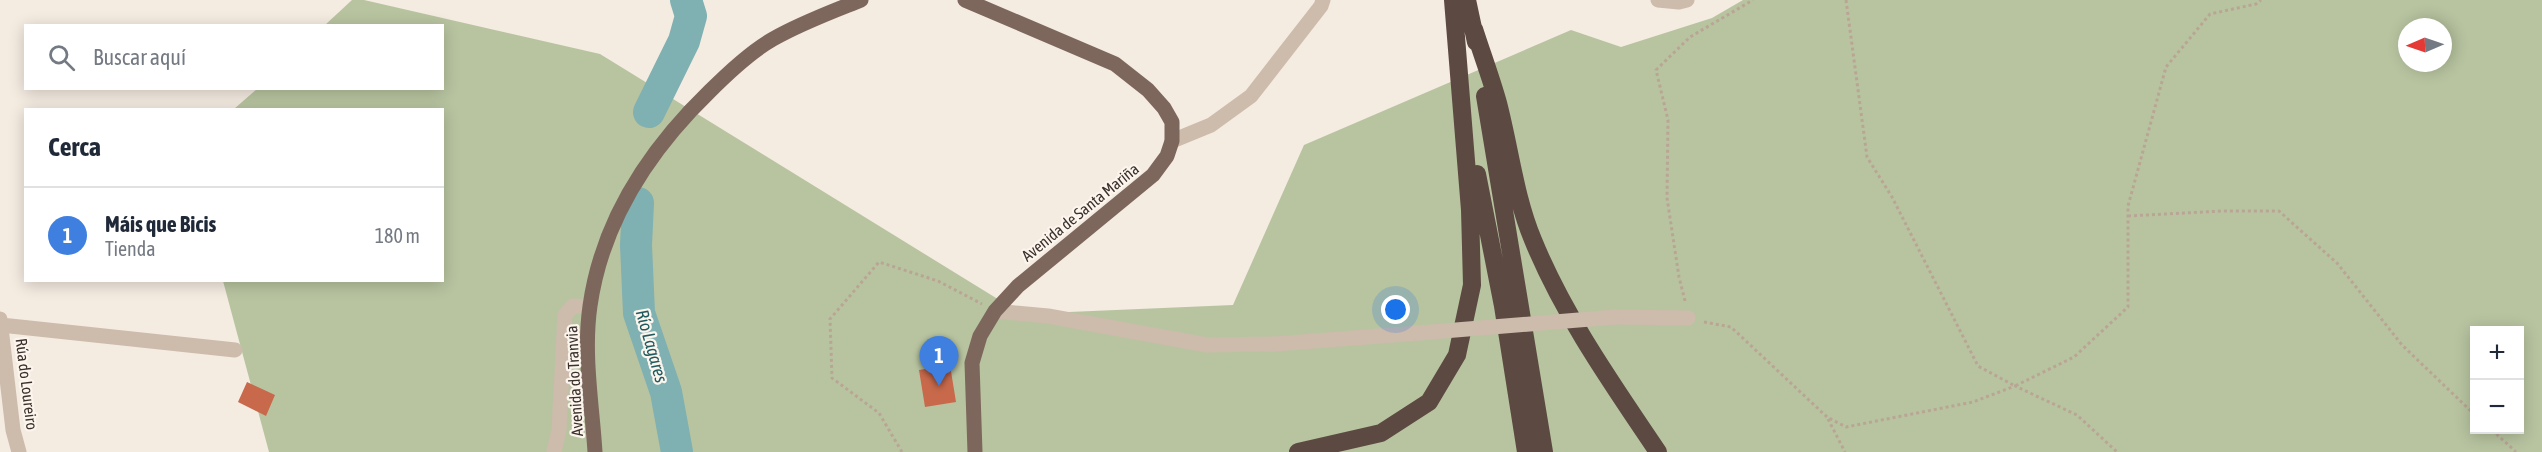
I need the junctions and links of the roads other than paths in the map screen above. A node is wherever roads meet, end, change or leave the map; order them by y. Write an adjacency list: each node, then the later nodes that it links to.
1 (861, 0): 11 (main road, Avenida do Tranvia)
2 (965, 0): 10 (main road)
3 (1323, 0): 10 (street)
4 (1453, 0): 9 (highway)
5 (1467, 0): 8 (highway)
6 (1658, 0): 7 (street)
7 (1687, 0)
8 (1474, 30): 23 (highway); 24 (highway)
9 (1461, 96): 21 (highway); 22 (highway)
10 (1172, 141): 12 (main road, Avenida de Santa Mariña)
11 (590, 307): 18 (street); 19 (main road, Avenida do Tranvia)
12 (995, 311): 13 (street, bridge); 20 (main road, Avenida de Santa Mariña)
13 (1688, 318)
14 (0, 322): 15 (street); 16 (street, Rúa do Loureiro)
15 (235, 350)
16 (3, 363): 17 (street, Rúa do Loureiro)
17 (19, 452)
18 (554, 452)
19 (595, 452)
20 (975, 452)
21 (1298, 452)
22 (1526, 452)
23 (1544, 452)
24 (1658, 452)

